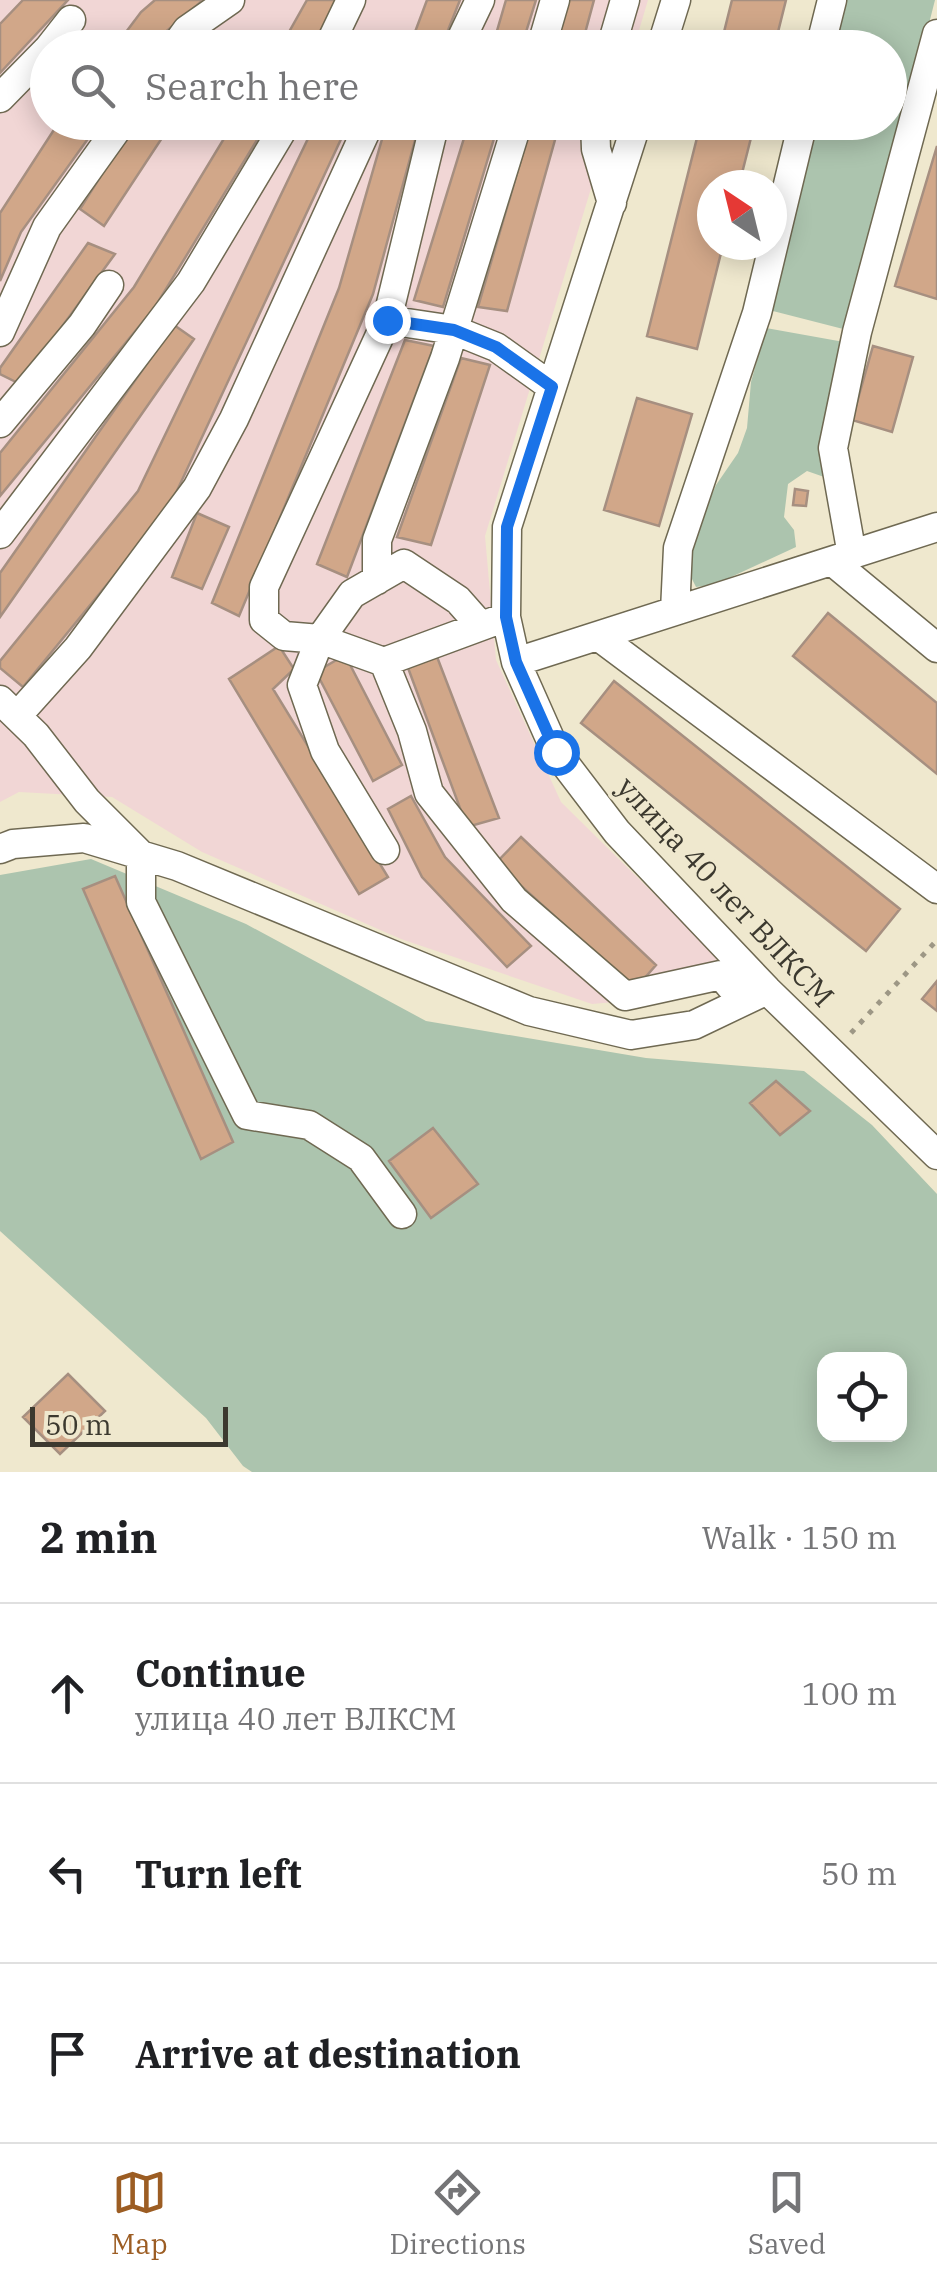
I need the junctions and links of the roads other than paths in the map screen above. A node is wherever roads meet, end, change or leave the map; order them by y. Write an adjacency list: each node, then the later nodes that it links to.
1 (230, 0): 10 (street)
2 (351, 0): 11 (street)
3 (480, 0): 12 (street)
4 (555, 0): 13 (street)
5 (625, 0): 14 (street)
6 (676, 0): 15 (street)
7 (832, 0): 16 (street)
8 (71, 20): 9 (street)
9 (63, 30)
10 (187, 30)
11 (337, 30)
12 (465, 30)
13 (546, 30)
14 (616, 30)
15 (667, 30)
16 (824, 30)
17 (937, 34): 37 (street)
18 (30, 67): 19 (street)
19 (0, 98)
20 (109, 140): 32 (street)
21 (276, 140): 36 (street)
22 (362, 140): 46 (street)
23 (431, 140): 30 (street)
24 (512, 140): 31 (street)
25 (596, 140): 28 (street)
26 (632, 140): 28 (street, улица 40 лет ВЛКСМ)
27 (798, 140): 39 (street)
28 (612, 204): 33 (street, улица 40 лет ВЛКСМ)
29 (109, 286): 34 (street)
30 (387, 320): 31 (street); 42 (street)
31 (454, 330): 33 (street); 38 (street)
32 (0, 332)
33 (552, 387): 40 (street, улица 40 лет ВЛКСМ)
34 (0, 423)
35 (937, 526): 37 (street)
36 (0, 534)
37 (842, 558): 39 (street); 43 (street)
38 (377, 580): 40 (street); 42 (street)
39 (675, 611): 41 (street)
40 (493, 621): 44 (street); 45 (street, улица 40 лет ВЛКСМ)
41 (598, 636): 45 (street); 50 (street)
42 (320, 639): 44 (street); 48 (street)
43 (937, 648)
44 (384, 662): 51 (street)
45 (516, 662): 51 (street, улица 40 лет ВЛКСМ)
46 (8, 708): 49 (street)
47 (0, 849): 49 (street)
48 (385, 850)
49 (140, 855): 51 (street); 53 (street)
50 (937, 888)
51 (755, 995): 52 (street, улица 40 лет ВЛКСМ)
52 (937, 1155)
53 (402, 1214)

